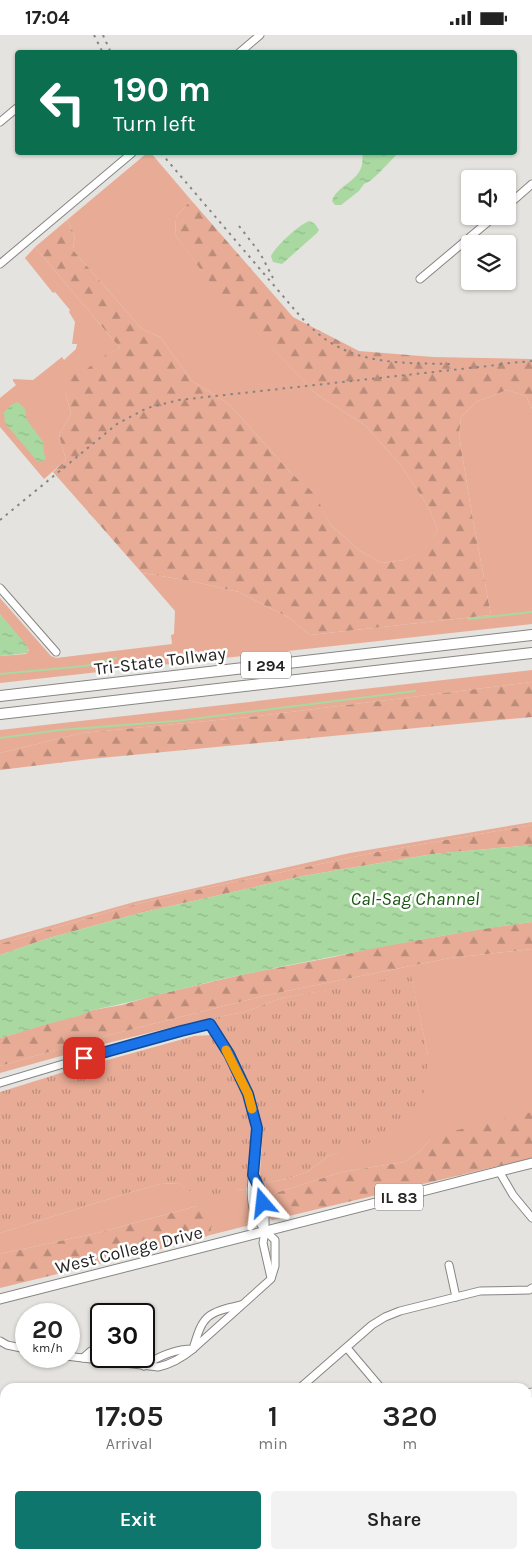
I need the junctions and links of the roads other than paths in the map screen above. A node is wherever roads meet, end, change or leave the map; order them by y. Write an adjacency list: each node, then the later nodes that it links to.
1 (260, 35): 2 (street)
2 (243, 50)
3 (15, 110): 4 (street)
4 (0, 122)
5 (130, 155): 9 (street)
6 (532, 184): 7 (street)
7 (516, 198)
8 (484, 225): 10 (street)
9 (0, 264)
10 (420, 279)
11 (0, 588): 13 (street)
12 (532, 635): 15 (highway, Tri-State Tollway / I 294)
13 (56, 652)
14 (532, 653): 16 (highway, Tri-State Tollway / I 294)
15 (0, 696)
16 (0, 714)
17 (0, 1083): 21 (street)
18 (532, 1163): 19 (main road, IL 83)
19 (499, 1171): 20 (street); 21 (main road, IL 83)
20 (532, 1217)
21 (266, 1232): 23 (street); 23 (street); 26 (main road, West College Drive / IL 83)
22 (449, 1265): 25 (street)
23 (271, 1279): 27 (street)
24 (532, 1288): 25 (street)
25 (456, 1297): 30 (street)
26 (0, 1299)
27 (242, 1305): 31 (street); 31 (street)
28 (0, 1341): 29 (street)
29 (15, 1347)
30 (347, 1348): 37 (street); 38 (street)
31 (193, 1349): 36 (street)
32 (90, 1352): 34 (street)
33 (80, 1358): 34 (street)
34 (83, 1358): 35 (street)
35 (90, 1359)
36 (155, 1360)
37 (305, 1383)
38 (377, 1383)

